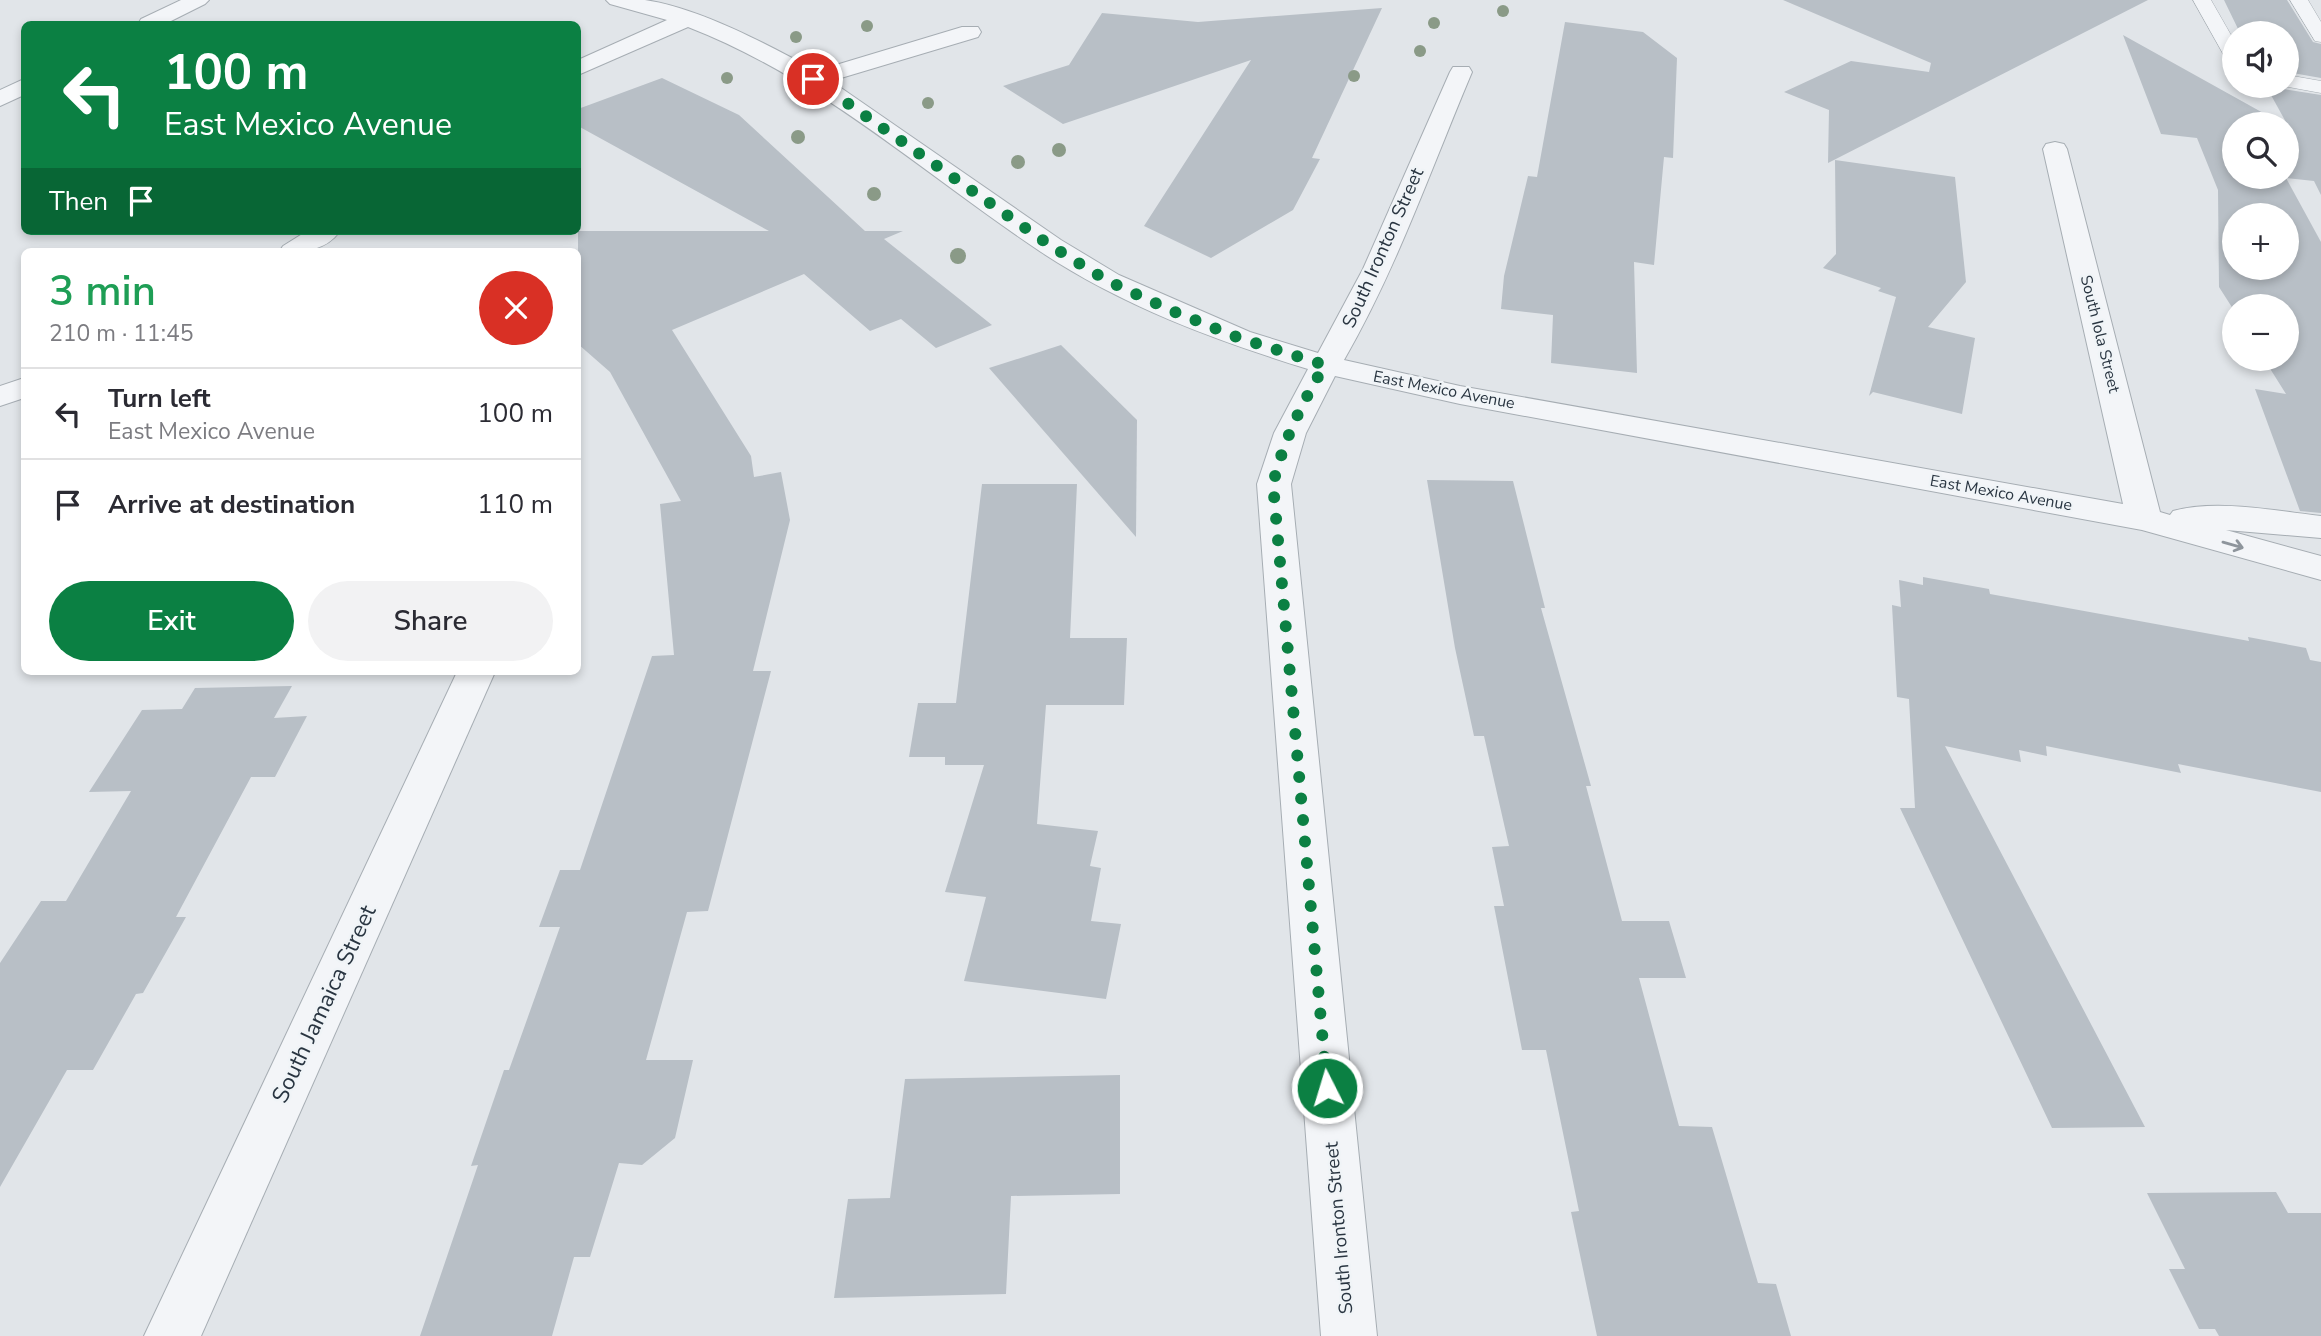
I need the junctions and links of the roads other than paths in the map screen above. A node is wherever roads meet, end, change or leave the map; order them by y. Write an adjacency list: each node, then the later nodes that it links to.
1 (198, 0): 6 (street)
2 (617, 0): 5 (street, East Mexico Avenue)
3 (2202, 0): 8 (lane)
4 (2299, 0): 9 (lane)
5 (688, 19): 10 (street); 12 (street, East Mexico Avenue)
6 (155, 21)
7 (970, 32): 12 (street)
8 (2222, 36)
9 (2321, 37)
10 (581, 67)
11 (1461, 72): 20 (street, South Ironton Street)
12 (813, 79): 20 (street, East Mexico Avenue)
13 (2299, 83): 14 (lane)
14 (2321, 87)
15 (21, 88): 16 (street)
16 (0, 99)
17 (2055, 149): 23 (street, South Iola Street)
18 (320, 235): 19 (street)
19 (299, 248)
20 (1325, 365): 23 (street, East Mexico Avenue); 28 (street, South Ironton Street)
21 (21, 388): 22 (street)
22 (0, 397)
23 (2144, 519): 24 (street, East Mexico Avenue); 25 (street, East Mexico Avenue, one-way to 25)
24 (2321, 527)
25 (2321, 568)
26 (475, 675): 27 (street, South Jamaica Street)
27 (172, 1336)
28 (1349, 1336)

